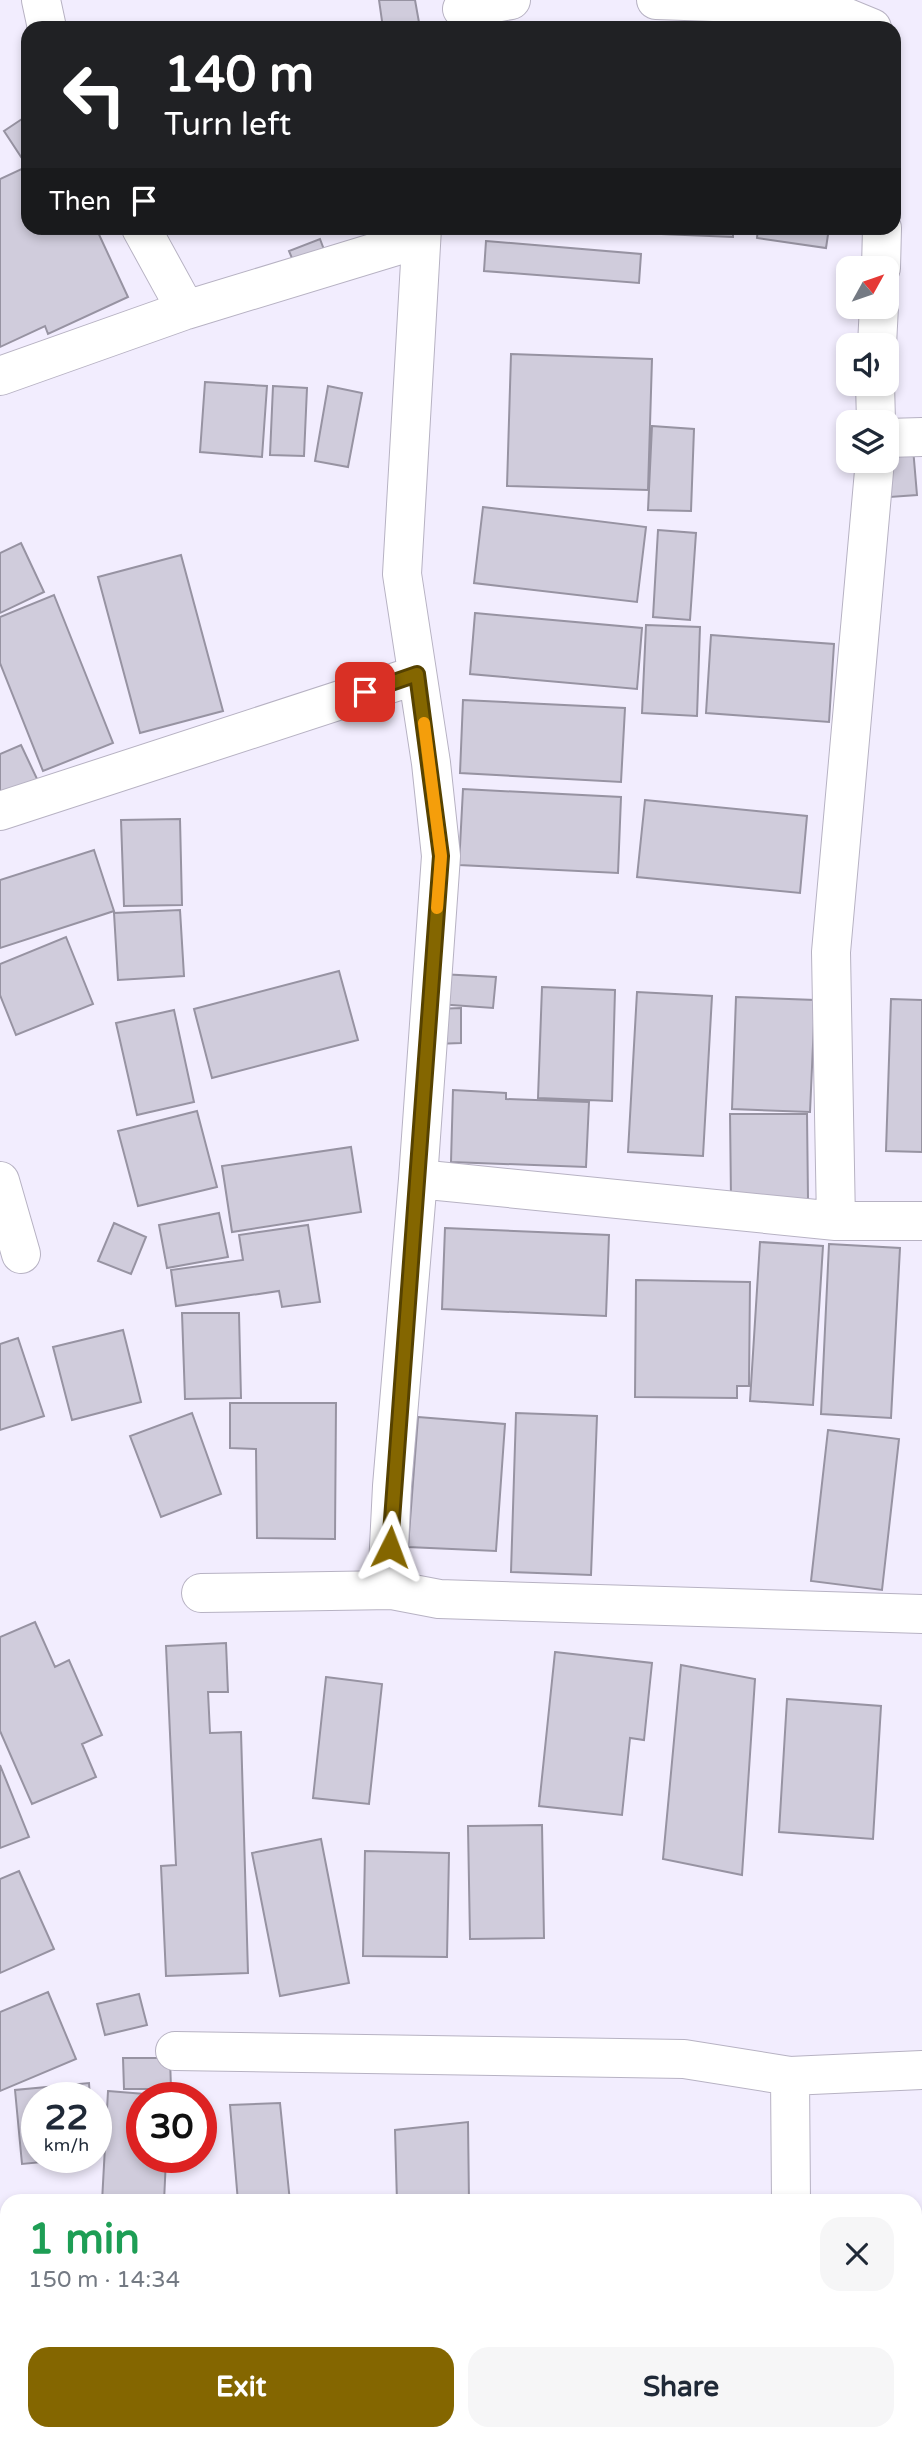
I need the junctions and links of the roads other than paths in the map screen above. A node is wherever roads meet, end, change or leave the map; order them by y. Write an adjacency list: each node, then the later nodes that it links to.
1 (41, 0): 5 (street)
2 (511, 0): 4 (street)
3 (656, 0): 6 (street)
4 (461, 12)
5 (46, 21)
6 (855, 21)
7 (145, 235): 12 (street)
8 (415, 235): 12 (street)
9 (421, 235): 17 (street)
10 (882, 235): 11 (street)
11 (881, 256)
12 (186, 310): 13 (street)
13 (0, 376)
14 (922, 437): 15 (street)
15 (899, 438)
16 (874, 473): 21 (street)
17 (417, 674): 18 (street); 19 (street)
18 (0, 811)
19 (418, 1179): 21 (street); 24 (street)
20 (0, 1181): 23 (street)
21 (836, 1221): 22 (street)
22 (922, 1221)
23 (21, 1254)
24 (391, 1590): 25 (street); 26 (street)
25 (201, 1593)
26 (922, 1614)
27 (175, 2051): 29 (street)
28 (922, 2070): 29 (street)
29 (790, 2076): 30 (street)
30 (790, 2194)

